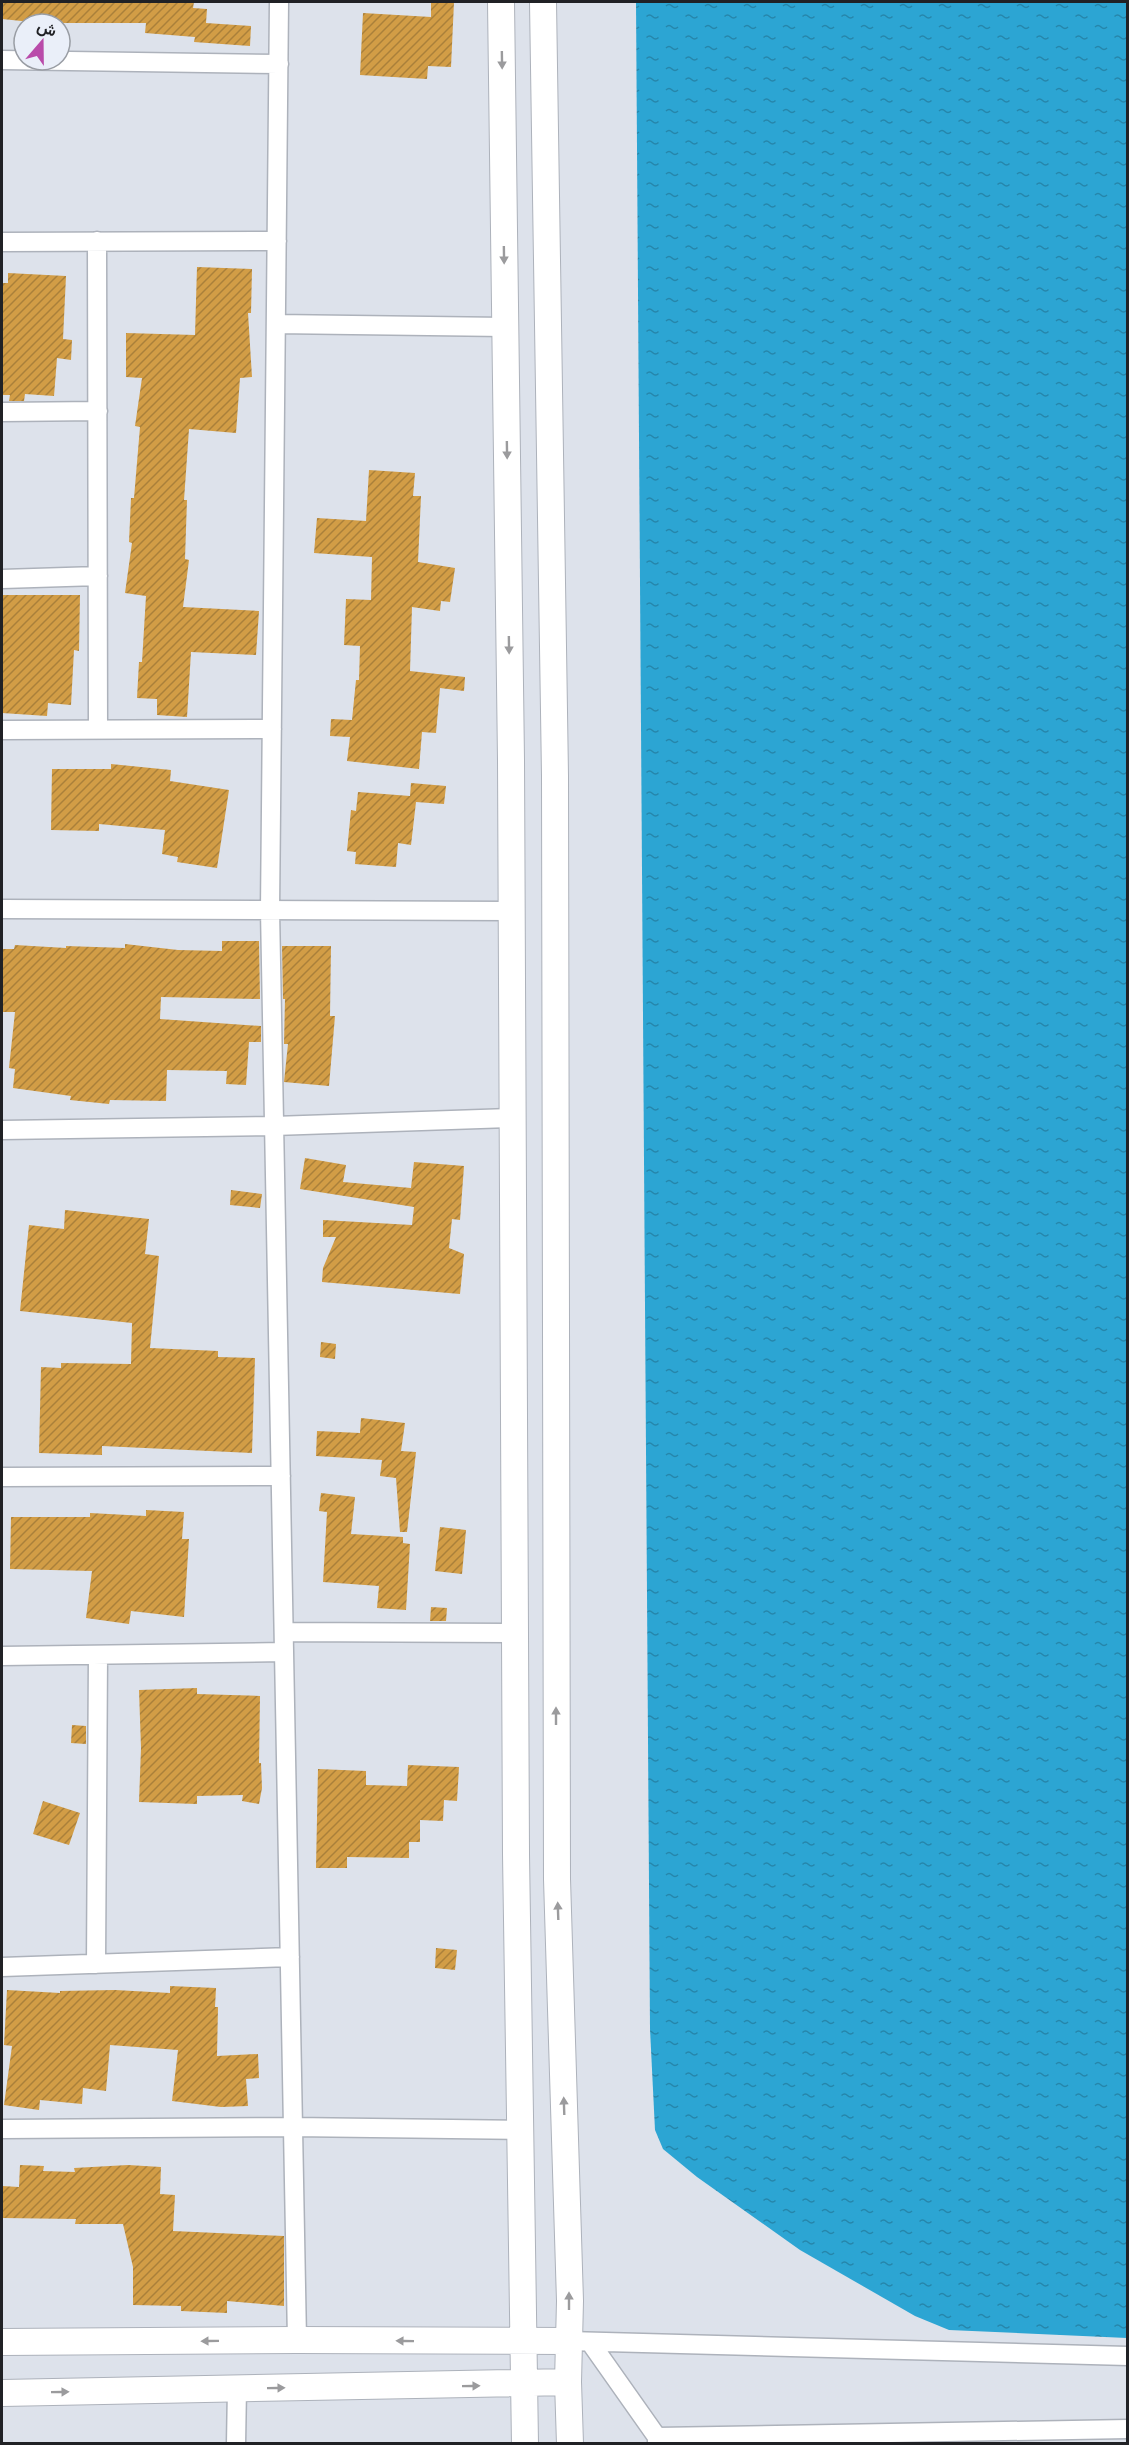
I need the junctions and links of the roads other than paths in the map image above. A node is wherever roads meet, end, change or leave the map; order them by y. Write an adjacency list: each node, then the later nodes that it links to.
1 (279, 2): 5 (street)
2 (501, 2): 10 (street, one-way to 10)
3 (543, 2): 39 (street, one-way to 3)
4 (2, 60): 5 (street)
5 (279, 64): 7 (street)
6 (97, 241): 7 (street); 8 (street); 11 (street)
7 (277, 241): 9 (street)
8 (2, 242)
9 (276, 324): 10 (street); 16 (street)
10 (505, 327): 20 (street, one-way to 20)
11 (98, 411): 12 (street); 13 (street)
12 (2, 412)
13 (98, 576): 14 (street); 15 (street)
14 (2, 579)
15 (98, 729): 16 (street); 17 (street)
16 (272, 729): 19 (street)
17 (2, 730)
18 (2, 909): 19 (street)
19 (270, 910): 20 (street); 22 (street)
20 (511, 911): 21 (street)
21 (512, 1118): 22 (street); 27 (street)
22 (274, 1126): 23 (street); 24 (street)
23 (2, 1130)
24 (281, 1476): 25 (street); 26 (street)
25 (2, 1477)
26 (284, 1632): 27 (street); 28 (street)
27 (515, 1633): 36 (street)
28 (284, 1652): 29 (street); 31 (street)
29 (98, 1654): 30 (street); 32 (street)
30 (2, 1656)
31 (290, 1957): 32 (street); 34 (street)
32 (96, 1964): 33 (street)
33 (2, 1966)
34 (293, 2127): 35 (street); 36 (street); 37 (street)
35 (2, 2129)
36 (521, 2130): 40 (street)
37 (297, 2340): 38 (street, one-way to 38); 40 (street, one-way to 37)
38 (2, 2342)
39 (579, 2342): 40 (street); 41 (street); 42 (street); 47 (street)
40 (522, 2343): 43 (street)
41 (1128, 2356)
42 (568, 2382): 43 (street); 50 (street)
43 (523, 2385): 44 (street, one-way to 43); 49 (street)
44 (237, 2388): 45 (street, one-way to 44); 48 (street)
45 (2, 2393)
46 (1128, 2429): 47 (street)
47 (657, 2440)
48 (236, 2444)
49 (525, 2444)
50 (570, 2444)

